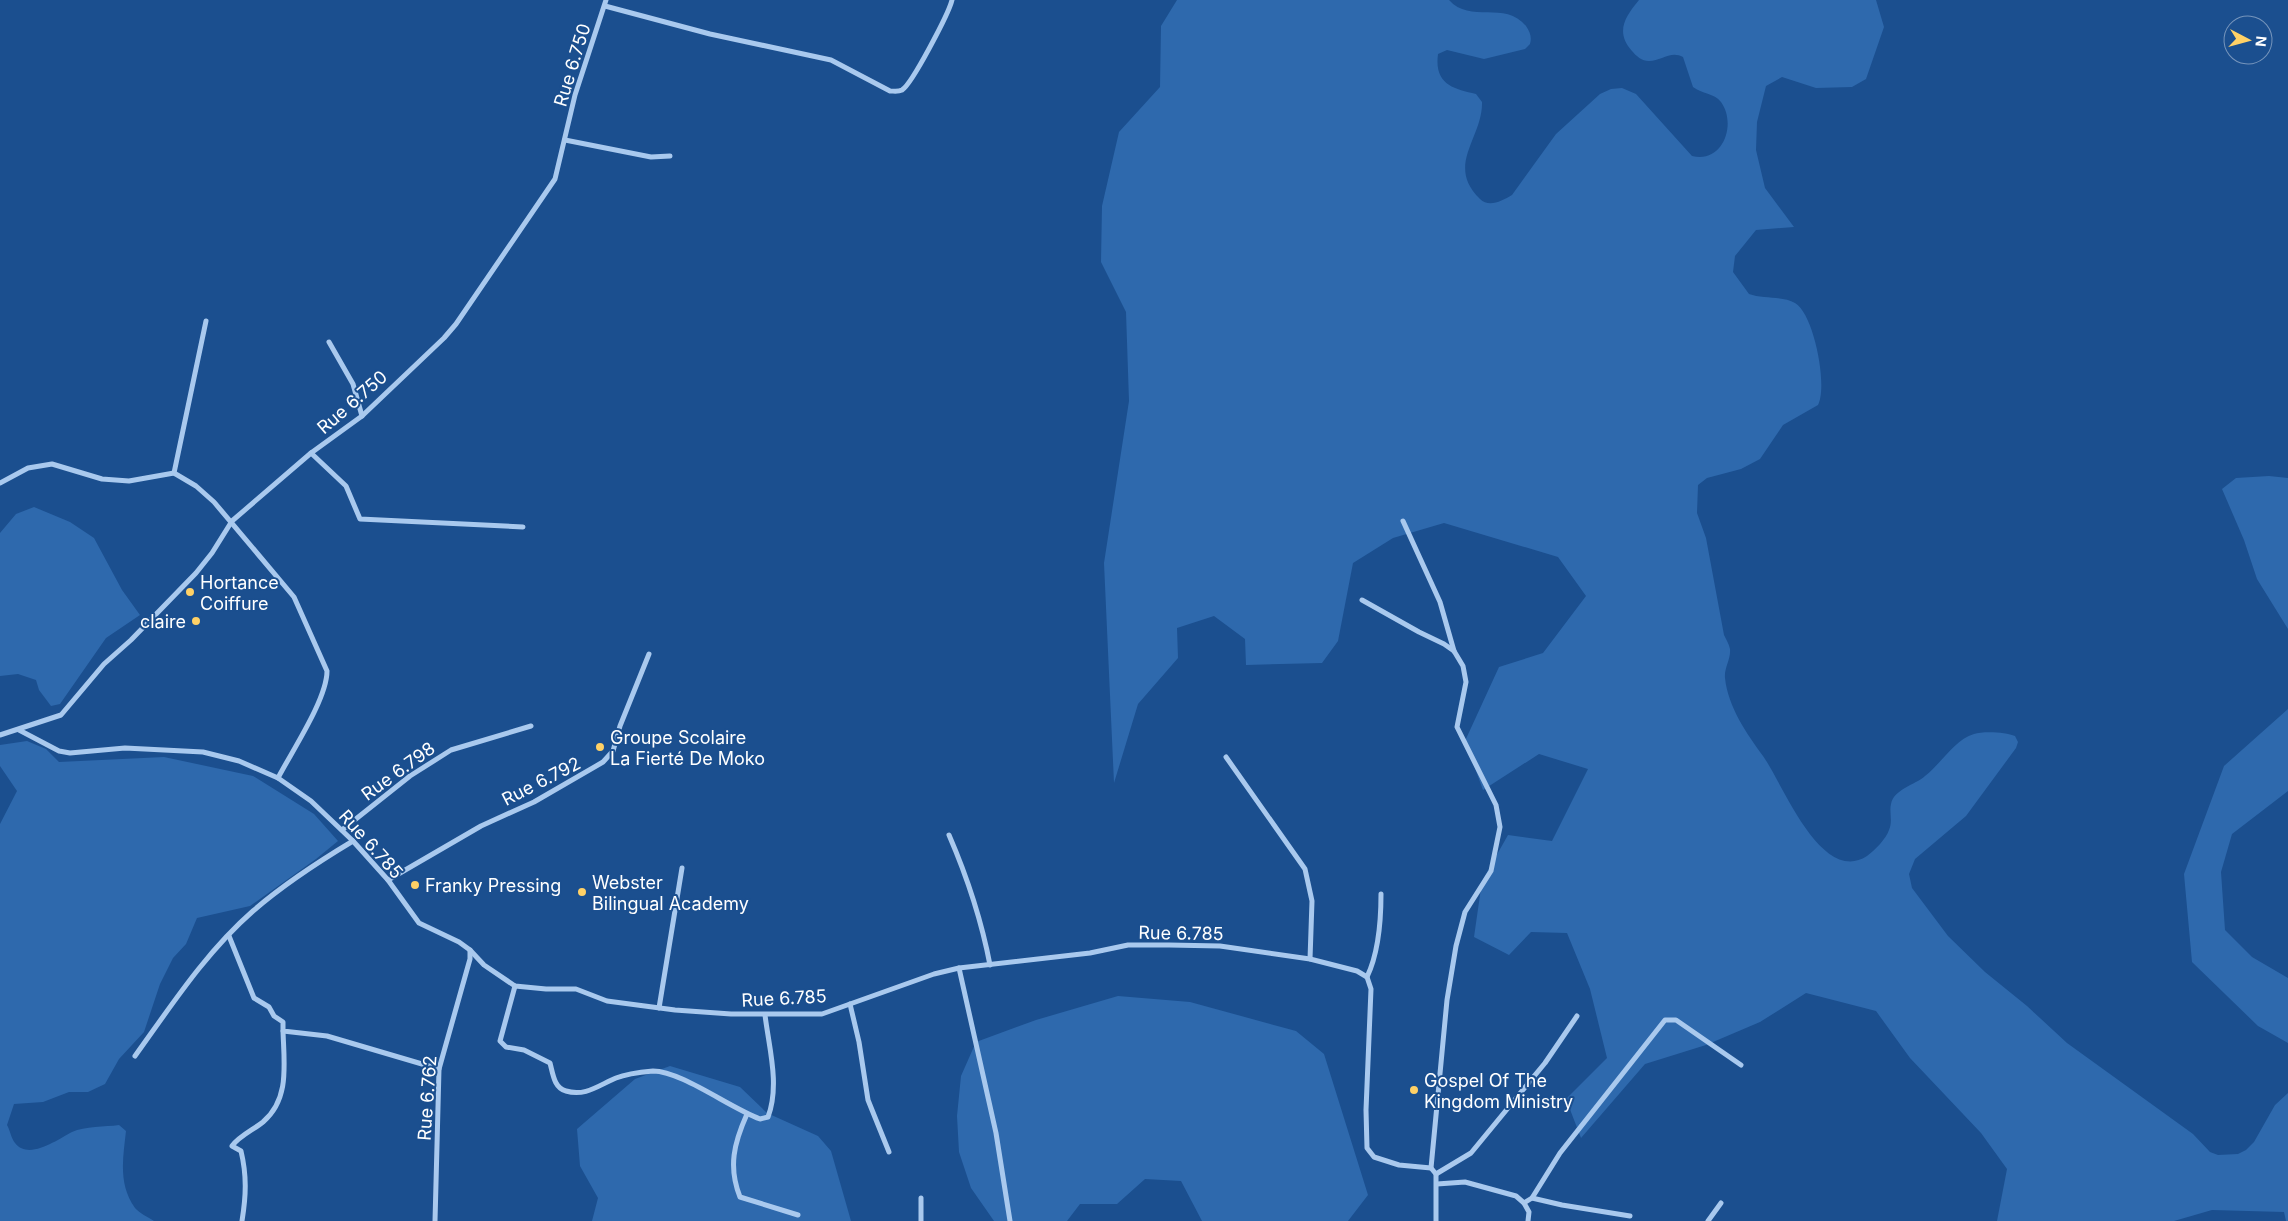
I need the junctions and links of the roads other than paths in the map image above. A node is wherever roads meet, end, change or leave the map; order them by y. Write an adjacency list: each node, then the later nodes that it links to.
1 (952, 0): 2 (street)
2 (606, 3): 3 (street, Rue 6.750)
3 (565, 140): 4 (street); 7 (street, Rue 6.750)
4 (670, 156)
5 (206, 321): 9 (street)
6 (329, 342): 7 (street)
7 (362, 416): 8 (street, Rue 6.750)
8 (311, 453): 11 (street, Rue 6.750); 13 (street)
9 (174, 473): 10 (street); 11 (street)
10 (0, 483)
11 (232, 521): 18 (street, Rue 6.750); 21 (street)
12 (1403, 521): 15 (street)
13 (523, 527)
14 (1362, 600): 15 (street)
15 (1454, 651): 45 (street)
16 (649, 654): 26 (street, Rue 6.792)
17 (531, 726): 22 (street, Rue 6.798)
18 (19, 730): 19 (street, Rue 6.750); 21 (street, Rue 6.785)
19 (0, 735)
20 (1226, 757): 30 (street)
21 (278, 778): 22 (street, Rue 6.785)
22 (342, 830): 24 (street, Rue 6.785)
23 (949, 835): 31 (street)
24 (353, 840): 26 (street, Rue 6.785); 28 (street)
25 (682, 868): 36 (street)
26 (388, 880): 29 (street, Rue 6.785)
27 (1381, 894): 33 (street)
28 (229, 936): 39 (street); 40 (street)
29 (470, 950): 34 (street, Rue 6.785); 42 (street, Rue 6.762)
30 (1310, 959): 31 (street, Rue 6.785); 33 (street, Rue 6.785)
31 (990, 965): 32 (street, Rue 6.785)
32 (959, 968): 35 (street, Rue 6.785); 57 (street)
33 (1367, 977): 45 (street)
34 (515, 986): 36 (street, Rue 6.785); 43 (street)
35 (850, 1004): 37 (street, Rue 6.785); 44 (street)
36 (658, 1008): 37 (street, Rue 6.785)
37 (765, 1015): 43 (street)
38 (1578, 1016): 46 (street)
39 (283, 1031): 42 (street); 54 (street)
40 (135, 1056)
41 (1742, 1065): 49 (street)
42 (439, 1068): 55 (street, Rue 6.762)
43 (747, 1114): 52 (street)
44 (889, 1152)
45 (1430, 1168): 46 (street)
46 (1436, 1174): 47 (street)
47 (1437, 1184): 50 (street); 58 (street)
48 (921, 1198): 56 (street)
49 (1532, 1198): 50 (street); 53 (street)
50 (1524, 1203): 59 (street)
51 (1721, 1203): 60 (street)
52 (798, 1215)
53 (1630, 1216)
54 (242, 1221)
55 (435, 1221)
56 (921, 1221)
57 (1010, 1221)
58 (1436, 1221)
59 (1528, 1221)
60 (1708, 1221)

